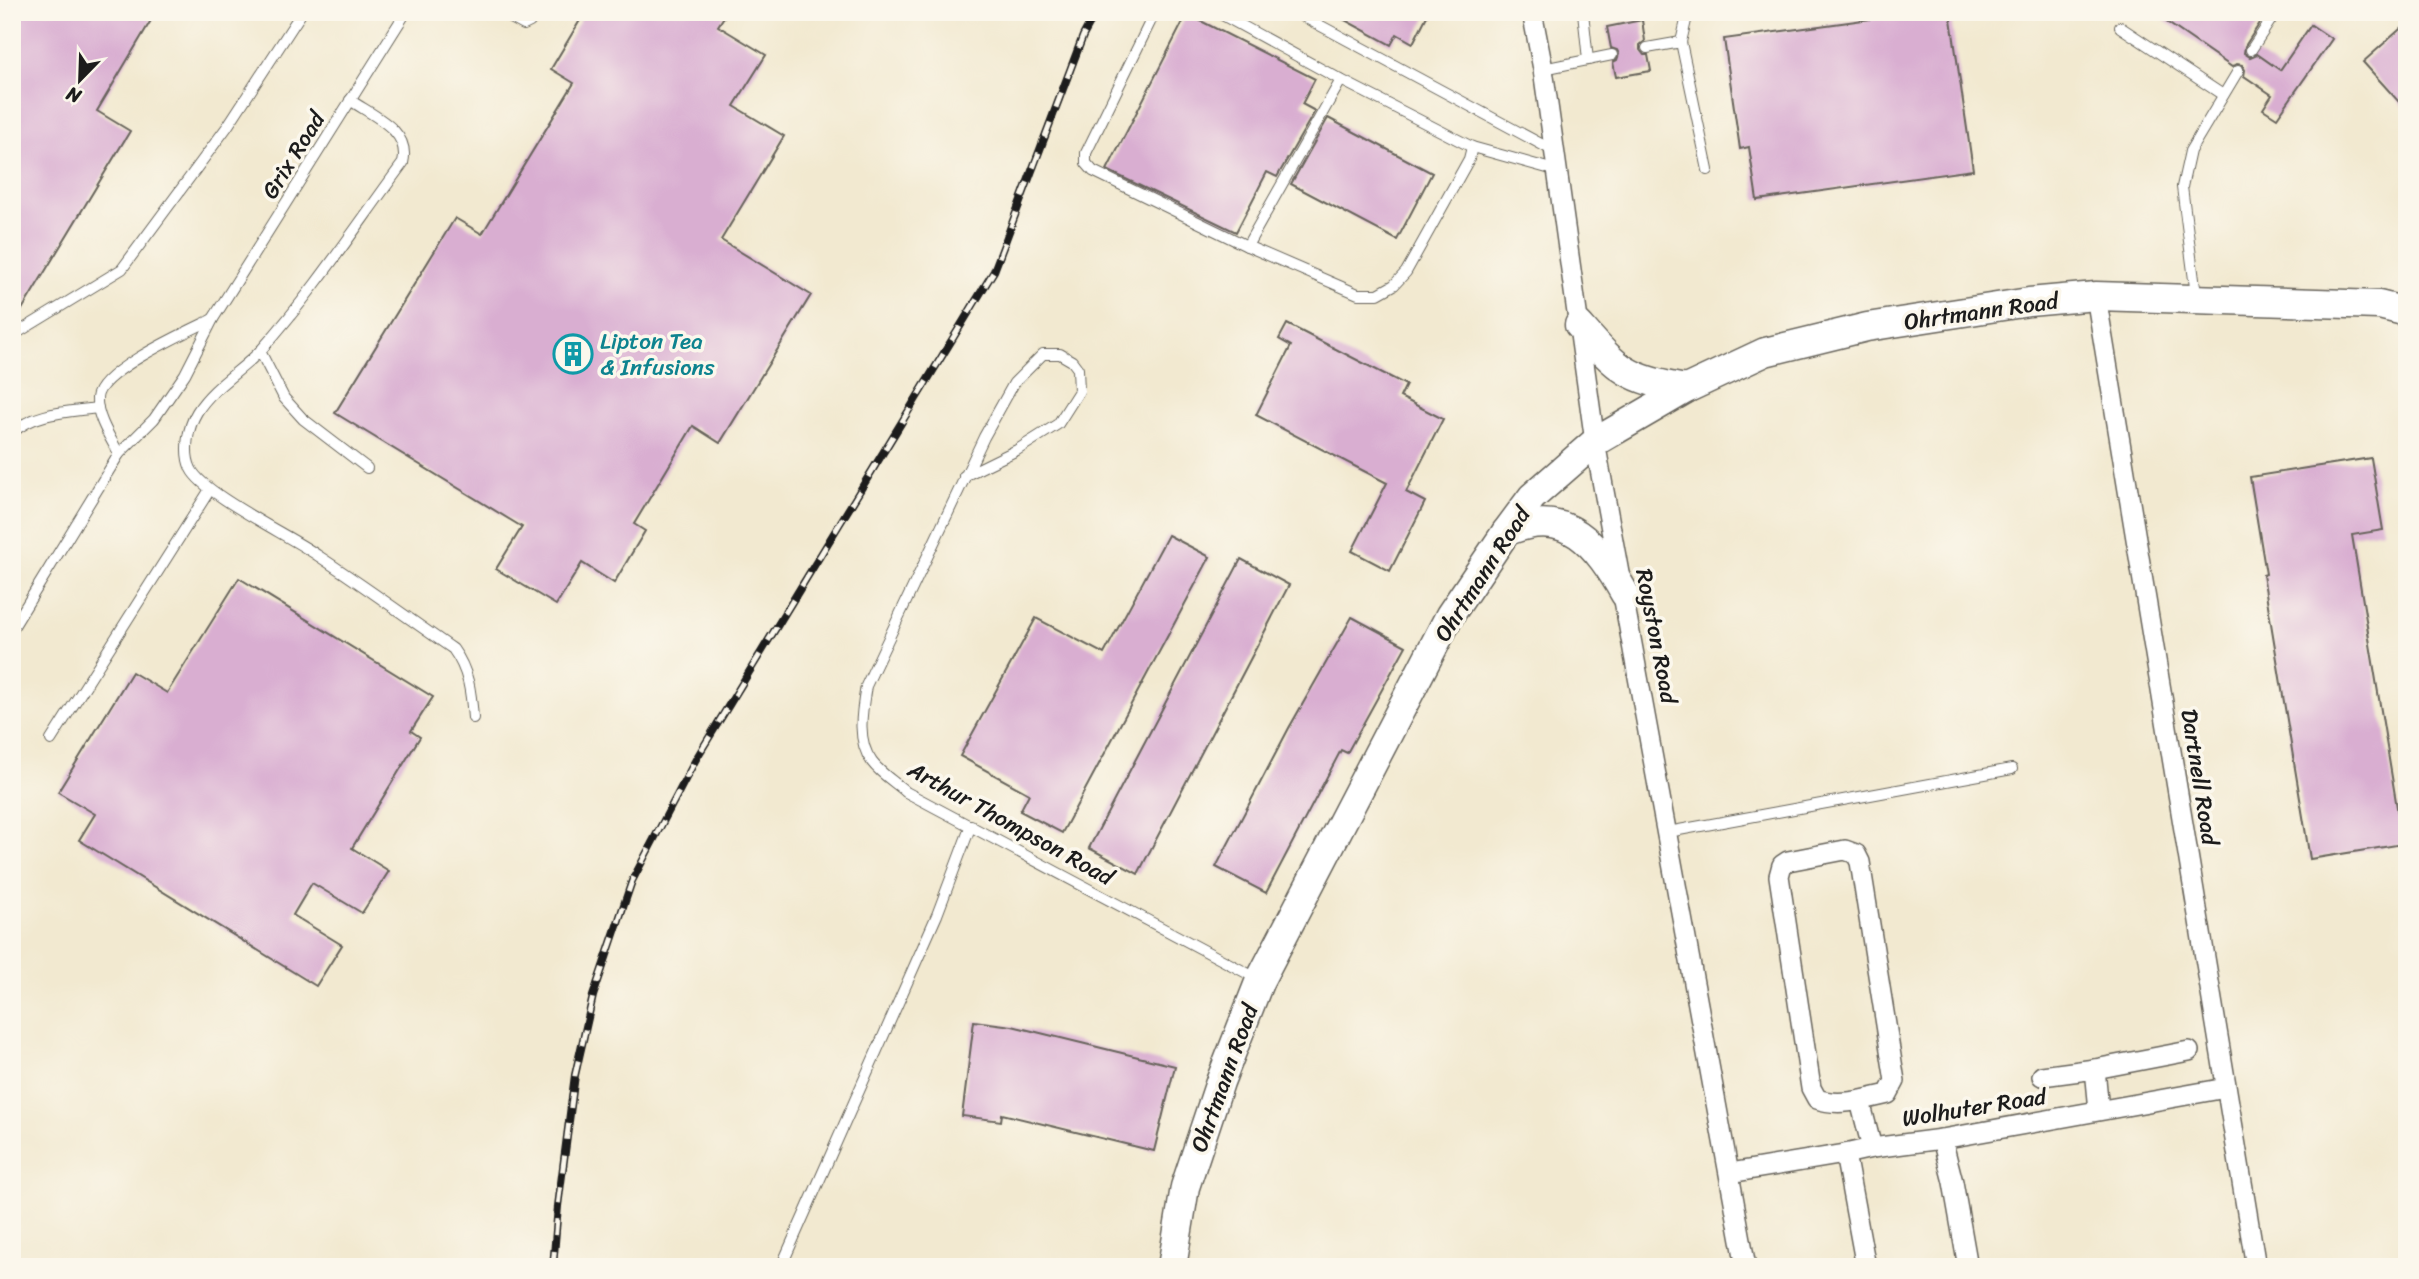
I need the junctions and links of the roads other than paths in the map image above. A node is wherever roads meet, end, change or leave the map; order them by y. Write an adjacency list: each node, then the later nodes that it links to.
1 (302, 12): 33 (lane)
2 (406, 12): 22 (lane, Grix Road)
3 (500, 12): 4 (lane)
4 (536, 12)
5 (1155, 12): 27 (lane)
6 (1217, 12): 20 (lane)
7 (1295, 12): 24 (lane)
8 (1532, 12): 18 (street, Royston Road)
9 (1583, 12): 17 (lane)
10 (1688, 12): 13 (lane)
11 (2276, 12): 15 (lane)
12 (2120, 27): 21 (lane)
13 (1681, 42): 14 (lane); 25 (lane)
14 (1647, 48)
15 (2251, 50)
16 (1612, 55): 17 (lane)
17 (1588, 60): 18 (lane)
18 (1543, 69): 24 (street, Royston Road)
19 (2238, 71): 21 (lane)
20 (1341, 80): 23 (lane); 27 (lane)
21 (2222, 95): 29 (lane)
22 (350, 100): 31 (lane, Grix Road); 34 (lane)
23 (1472, 147): 26 (lane); 27 (lane)
24 (1554, 152): 26 (street, Royston Road)
25 (1708, 170)
26 (1558, 171): 32 (street, Royston Road)
27 (1247, 246)
28 (2096, 296): 29 (main road, Ohrtmann Road); 35 (main road, Ohrtmann Road); 55 (street, Dartnell Road)
29 (2197, 299): 30 (main road, Ohrtmann Road)
30 (2407, 312)
31 (213, 318): 36 (lane); 39 (lane, Grix Road)
32 (1579, 325): 35 (main road); 38 (street, Royston Road)
33 (12, 336)
34 (260, 351): 40 (lane); 42 (lane)
35 (1686, 390): 38 (main road, Ohrtmann Road)
36 (98, 408): 37 (lane); 39 (lane)
37 (12, 433)
38 (1595, 442): 43 (main road, Ohrtmann Road); 44 (street, Royston Road)
39 (118, 454): 45 (lane, Grix Road)
40 (367, 468)
41 (964, 476): 41 (lane, Arthur Thompson Road); 49 (lane, Arthur Thompson Road)
42 (209, 491): 46 (lane); 47 (lane)
43 (1506, 532): 44 (main road); 51 (main road, Ohrtmann Road)
44 (1625, 594): 50 (street, Royston Road)
45 (12, 629)
46 (473, 718)
47 (51, 740)
48 (2012, 769): 50 (lane)
49 (971, 825): 51 (lane, Arthur Thompson Road); 62 (lane)
50 (1668, 832): 61 (street, Royston Road)
51 (1261, 980): 63 (main road, Ohrtmann Road)
52 (2189, 1051): 53 (street)
53 (2095, 1069): 54 (street); 57 (street)
54 (2042, 1076)
55 (2226, 1088): 57 (street, Wolhuter Road); 67 (street, Dartnell Road)
56 (1860, 1101): 56 (street); 59 (street)
57 (2099, 1110): 58 (street, Wolhuter Road)
58 (1942, 1139): 59 (street, Wolhuter Road); 66 (street)
59 (1872, 1148): 60 (street, Wolhuter Road)
60 (1845, 1154): 61 (street, Wolhuter Road); 65 (street)
61 (1730, 1173): 64 (street, Royston Road)
62 (781, 1267)
63 (1172, 1267)
64 (1746, 1267)
65 (1866, 1267)
66 (1968, 1267)
67 (2256, 1267)

